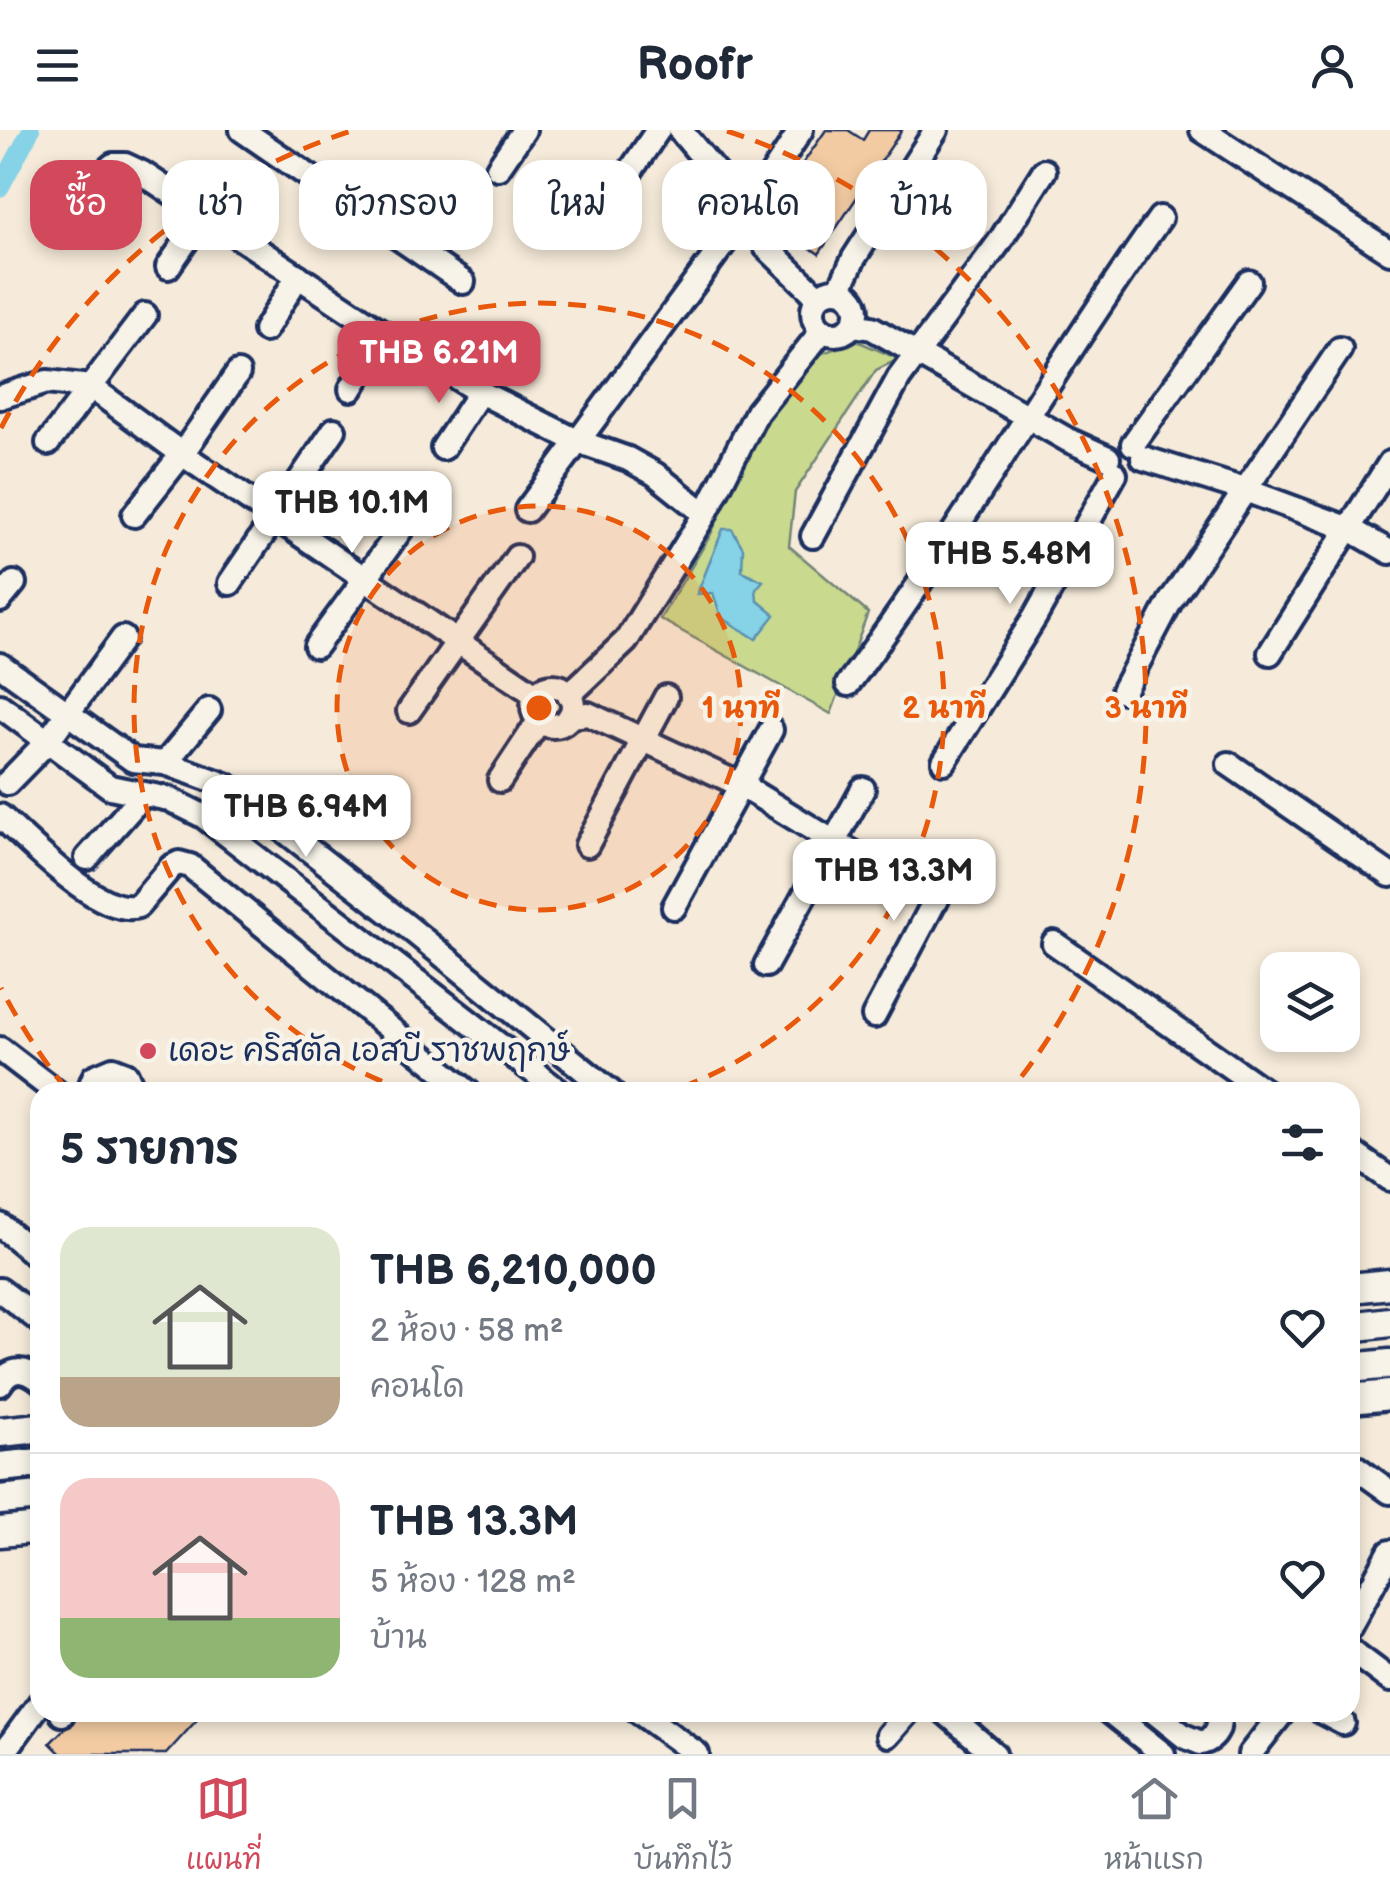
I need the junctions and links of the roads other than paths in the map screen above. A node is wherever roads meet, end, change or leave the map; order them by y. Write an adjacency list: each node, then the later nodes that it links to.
1 (242, 130): 21 (street)
2 (524, 130): 11 (street)
3 (658, 130): 8 (street)
4 (680, 130): 9 (street)
5 (801, 130): 10 (street)
6 (936, 130): 23 (street)
7 (1202, 130): 18 (street)
8 (638, 160)
9 (706, 160)
10 (781, 160)
11 (498, 168)
12 (1044, 172): 30 (street)
13 (1160, 218): 36 (street)
14 (180, 250): 19 (street)
15 (259, 250): 20 (street)
16 (718, 250): 38 (street)
17 (771, 250): 23 (street)
18 (1390, 252)
19 (168, 267)
20 (298, 276): 26 (street); 28 (street)
21 (463, 282)
22 (1249, 282): 41 (street)
23 (829, 294): 25 (street); 27 (street)
24 (146, 315): 32 (street)
25 (854, 325): 27 (street); 30 (street)
26 (265, 330)
27 (822, 331): 48 (street)
28 (385, 334): 33 (street); 34 (street)
29 (1340, 349): 45 (street)
30 (916, 352): 36 (street); 52 (street)
31 (238, 372): 42 (street)
32 (91, 386): 35 (street); 39 (street); 42 (street)
33 (352, 389)
34 (480, 392): 38 (street); 40 (street)
35 (0, 398)
36 (1028, 416): 44 (street); 62 (street)
37 (334, 430): 50 (street)
38 (577, 441): 47 (street); 48 (street)
39 (48, 443)
40 (443, 448)
41 (1138, 451): 44 (street); 45 (street)
42 (182, 454): 49 (street); 50 (street)
43 (1390, 463): 51 (street)
44 (1111, 466): 75 (street)
45 (1245, 490): 51 (street); 63 (street)
46 (426, 495): 55 (street)
47 (527, 510)
48 (705, 514): 66 (street)
49 (134, 515)
50 (274, 515): 55 (street); 56 (street)
51 (1350, 529): 53 (street); 60 (street)
52 (813, 536)
53 (1390, 552)
54 (517, 557): 58 (street)
55 (367, 580): 58 (street); 59 (street)
56 (230, 582)
57 (124, 638): 70 (street)
58 (458, 643): 64 (street); 69 (street)
59 (316, 646)
60 (1270, 653)
61 (0, 665): 70 (street)
62 (848, 684)
63 (1124, 691)
64 (536, 695): 66 (street); 71 (street)
65 (666, 696): 73 (street)
66 (570, 705): 71 (street); 73 (street)
67 (0, 706): 74 (street)
68 (209, 710): 76 (street)
69 (409, 711)
70 (68, 715): 74 (street); 76 (street)
71 (539, 721): 78 (street)
72 (771, 730): 80 (street)
73 (642, 741): 80 (street); 85 (street)
74 (46, 743): 79 (street); 82 (street)
75 (944, 762)
76 (165, 763): 91 (street)
77 (1228, 764): 88 (street)
78 (500, 780)
79 (8, 783)
80 (741, 785): 84 (street); 90 (street)
81 (864, 789): 84 (street)
82 (142, 796): 87 (street); 93 (street)
83 (0, 816): 100 (street)
84 (834, 842): 89 (street); 94 (street)
85 (587, 845)
86 (959, 855): 89 (street)
87 (87, 858)
88 (1390, 875)
89 (937, 898): 95 (street)
90 (674, 906)
91 (408, 927): 93 (street); 102 (street)
92 (1054, 943): 103 (street)
93 (388, 957): 101 (street)
94 (766, 965)
95 (874, 1016)
96 (0, 1049): 97 (street)
97 (43, 1082)
98 (92, 1082): 99 (street)
99 (130, 1082)
100 (456, 1082)
101 (547, 1082)
102 (599, 1082)
103 (1252, 1082)
104 (1360, 1158): 105 (street)
105 (1390, 1180)
106 (0, 1224): 107 (street)
107 (30, 1250)
108 (1390, 1284): 109 (main road)
109 (1360, 1287)
110 (0, 1290): 111 (street)
111 (30, 1314)
112 (1390, 1322): 113 (main road)
113 (1360, 1326)
114 (1390, 1364): 115 (main road)
115 (1360, 1367)
116 (30, 1375): 117 (street)
117 (0, 1384)
118 (1390, 1395): 119 (main road)
119 (1360, 1398)
120 (30, 1429): 121 (main road)
121 (0, 1432)
122 (30, 1464): 123 (main road)
123 (0, 1467)
124 (1360, 1470): 125 (street)
125 (1390, 1492)
126 (30, 1497): 127 (main road)
127 (3, 1501)
128 (30, 1529): 129 (main road)
129 (0, 1532)
130 (1390, 1552): 131 (street)
131 (1360, 1608)
132 (1360, 1658): 133 (street)
133 (1390, 1680)
134 (30, 1718): 143 (street)
135 (653, 1722): 144 (street)
136 (899, 1722): 142 (street)
137 (957, 1722): 145 (street)
138 (1123, 1722): 146 (street)
139 (1166, 1722): 140 (street)
140 (1220, 1722)
141 (1275, 1722): 147 (street)
142 (888, 1734)
143 (3, 1754)
144 (697, 1754)
145 (994, 1754)
146 (1163, 1754)
147 (1250, 1754)

